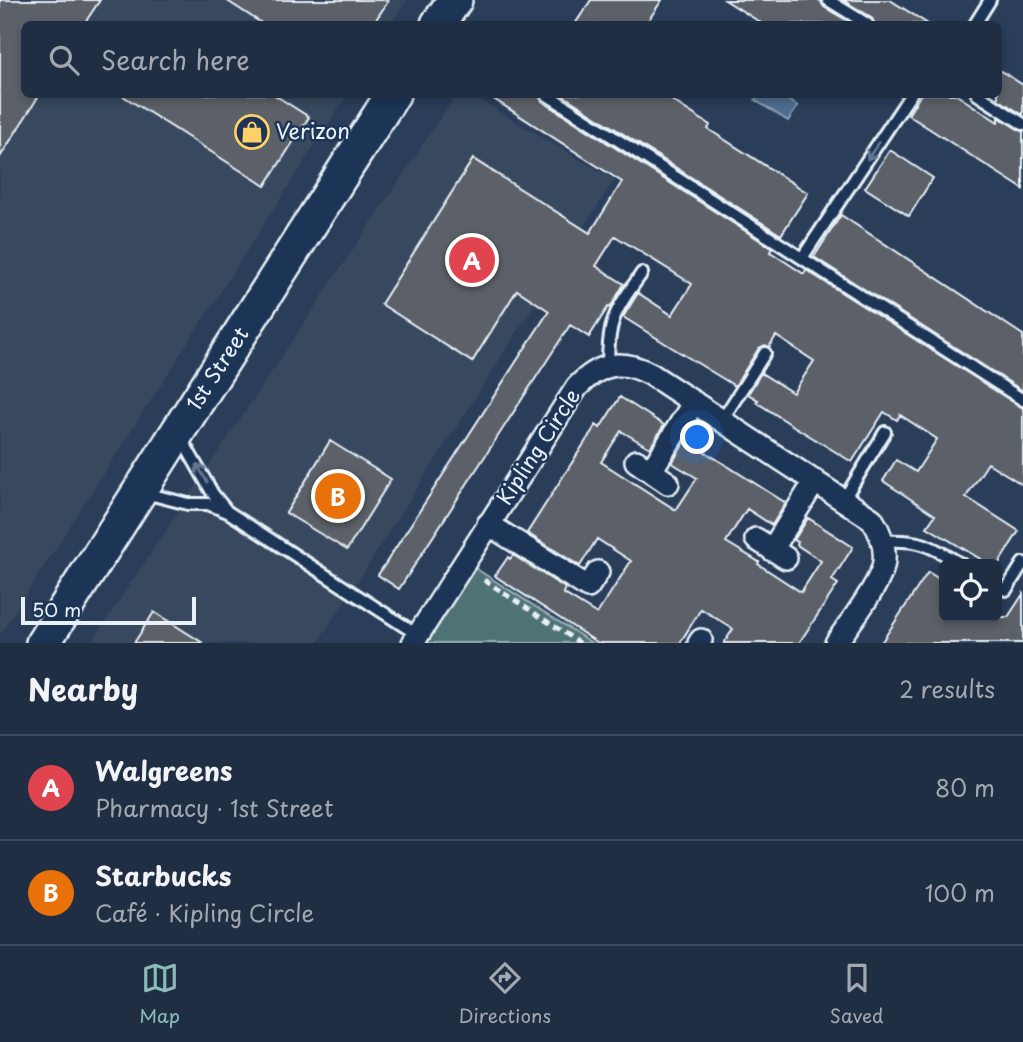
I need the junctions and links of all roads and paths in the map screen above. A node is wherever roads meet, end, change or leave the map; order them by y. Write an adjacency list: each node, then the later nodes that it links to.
1 (455, 0): 4 (main road)
2 (828, 0): 5 (lane)
3 (990, 0): 6 (lane)
4 (440, 21)
5 (862, 21)
6 (977, 21)
7 (390, 98): 19 (main road, 1st Street)
8 (551, 98): 12 (lane)
9 (908, 98): 12 (lane, one-way to 12)
10 (983, 98): 11 (lane)
11 (1023, 124)
12 (802, 258): 16 (lane)
13 (642, 273): 15 (lane)
14 (765, 353): 18 (lane)
15 (608, 366): 17 (street); 26 (street, Kipling Circle)
16 (1023, 400)
17 (694, 402): 18 (street); 21 (street)
18 (722, 421): 22 (street)
19 (178, 432): 23 (main road, 1st Street); 25 (lane, one-way to 19)
20 (885, 432): 24 (lane)
21 (651, 472)
22 (815, 481): 24 (street); 28 (street)
23 (139, 492): 25 (lane); 35 (main road, 1st Street)
24 (844, 499): 27 (street)
25 (228, 512): 34 (lane)
26 (488, 524): 31 (street); 34 (street, Kipling Circle)
27 (883, 541): 29 (lane); 37 (street)
28 (771, 549)
29 (952, 559)
30 (1023, 563): 33 (lane)
31 (598, 572)
32 (484, 580): 36 (path)
33 (1002, 588)
34 (415, 639)
35 (43, 643)
36 (580, 643)
37 (836, 643)

